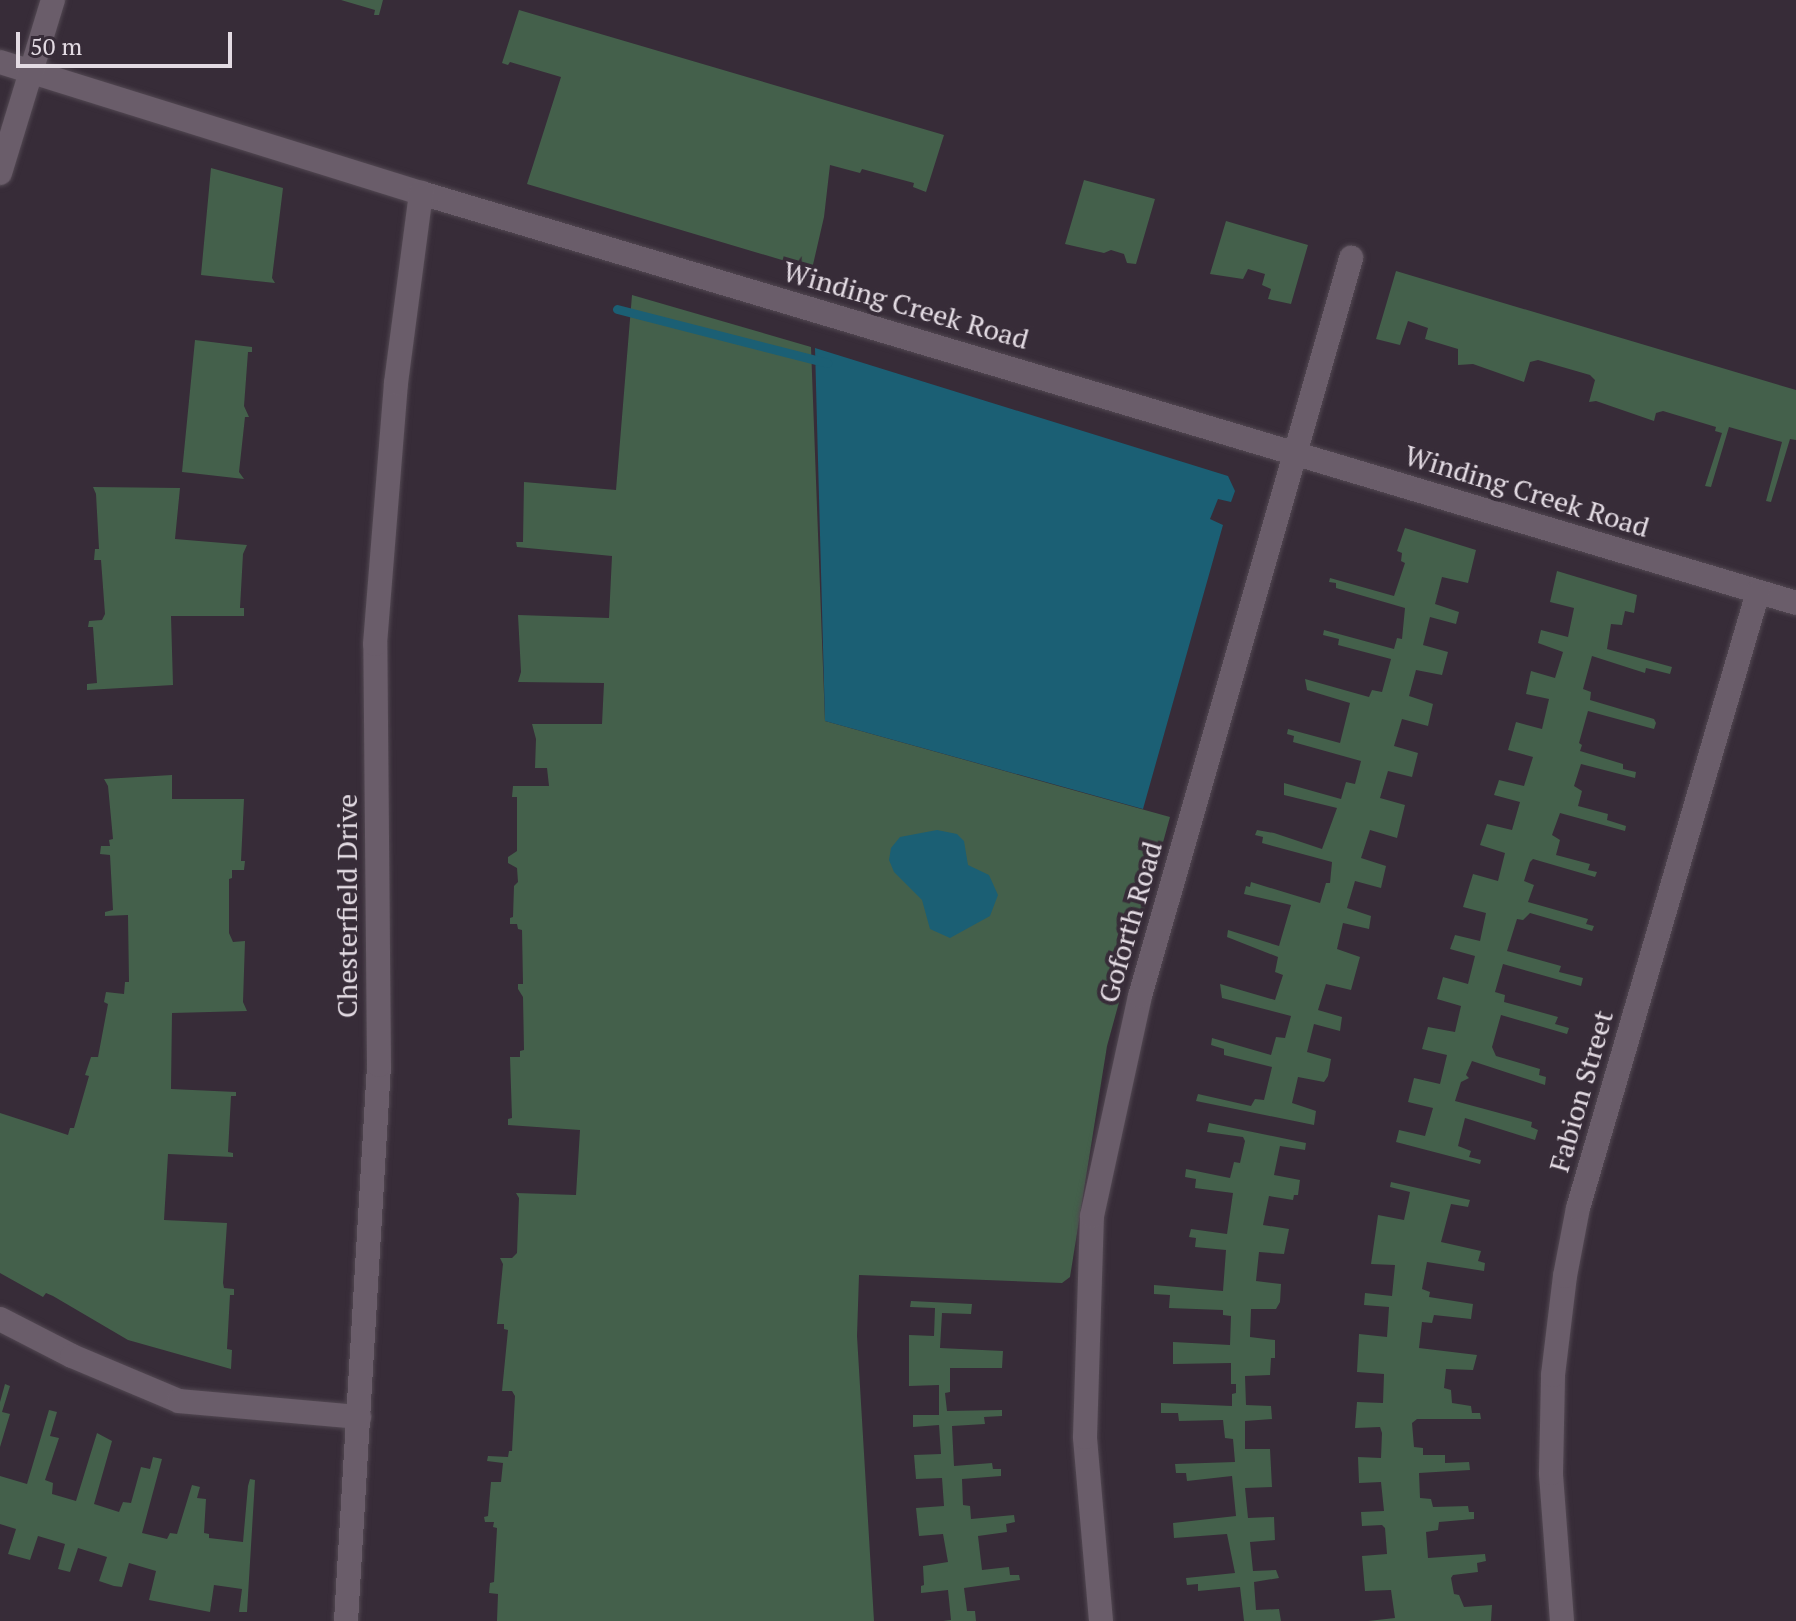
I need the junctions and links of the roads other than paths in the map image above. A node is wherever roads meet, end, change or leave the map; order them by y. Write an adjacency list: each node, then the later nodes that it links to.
1 (53, 0): 3 (street)
2 (0, 62): 3 (street, Winding Creek Road)
3 (31, 71): 4 (street); 5 (street, Winding Creek Road)
4 (0, 173)
5 (421, 193): 7 (street, Winding Creek Road); 11 (street, Chesterfield Drive)
6 (1351, 258): 7 (street, Goforth Road)
7 (1294, 451): 8 (street, Winding Creek Road); 13 (street, Goforth Road)
8 (1758, 592): 9 (street, Winding Creek Road); 14 (street, Fabion Street)
9 (1796, 603)
10 (0, 1319): 11 (street)
11 (359, 1417): 12 (street, Chesterfield Drive)
12 (346, 1621)
13 (1101, 1621)
14 (1562, 1621)

